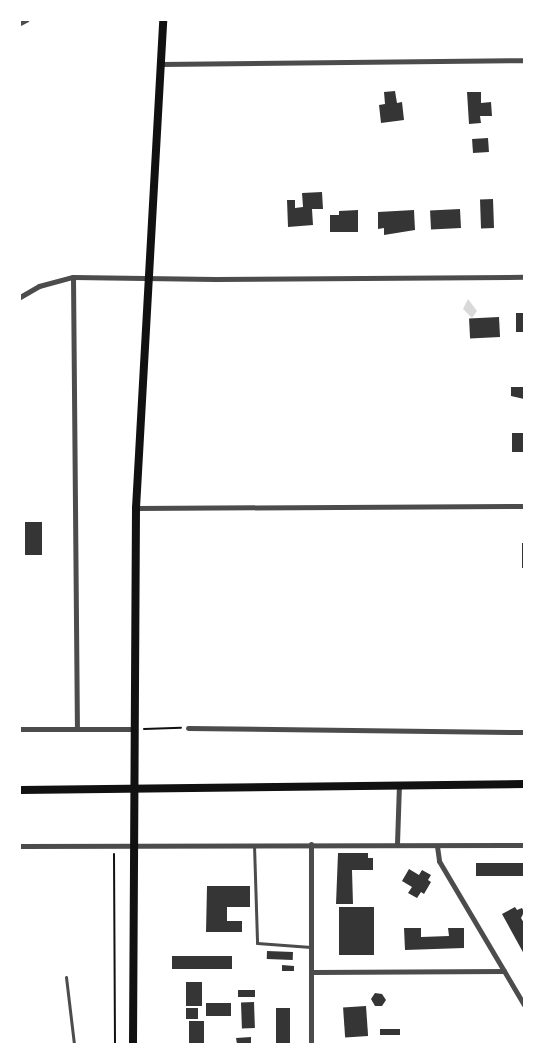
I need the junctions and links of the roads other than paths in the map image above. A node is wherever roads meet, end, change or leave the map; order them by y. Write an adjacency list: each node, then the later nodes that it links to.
1 (26, 20): 3 (street)
2 (163, 20): 5 (main road)
3 (20, 23)
4 (524, 60): 5 (street)
5 (159, 64): 8 (main road)
6 (73, 277): 8 (street); 9 (street); 13 (street)
7 (524, 277): 8 (street)
8 (146, 279): 11 (main road)
9 (20, 297)
10 (524, 506): 11 (street)
11 (136, 508): 15 (main road)
12 (20, 728): 13 (street)
13 (77, 728): 15 (street)
14 (188, 728): 16 (street)
15 (134, 729): 20 (main road)
16 (524, 732)
17 (524, 784): 18 (main road)
18 (399, 785): 20 (main road); 22 (street)
19 (20, 790): 20 (main road)
20 (133, 791): 27 (main road)
21 (311, 844): 22 (street); 23 (street); 28 (street)
22 (397, 844): 26 (street)
23 (254, 845): 27 (street); 28 (lane)
24 (524, 845): 26 (street)
25 (20, 846): 27 (street)
26 (437, 846): 29 (street)
27 (132, 847): 34 (main road)
28 (313, 948): 30 (street)
29 (504, 971): 30 (street); 32 (street)
30 (313, 972): 35 (street)
31 (66, 977): 33 (lane)
32 (524, 1004)
33 (74, 1044)
34 (133, 1044)
35 (311, 1044)

